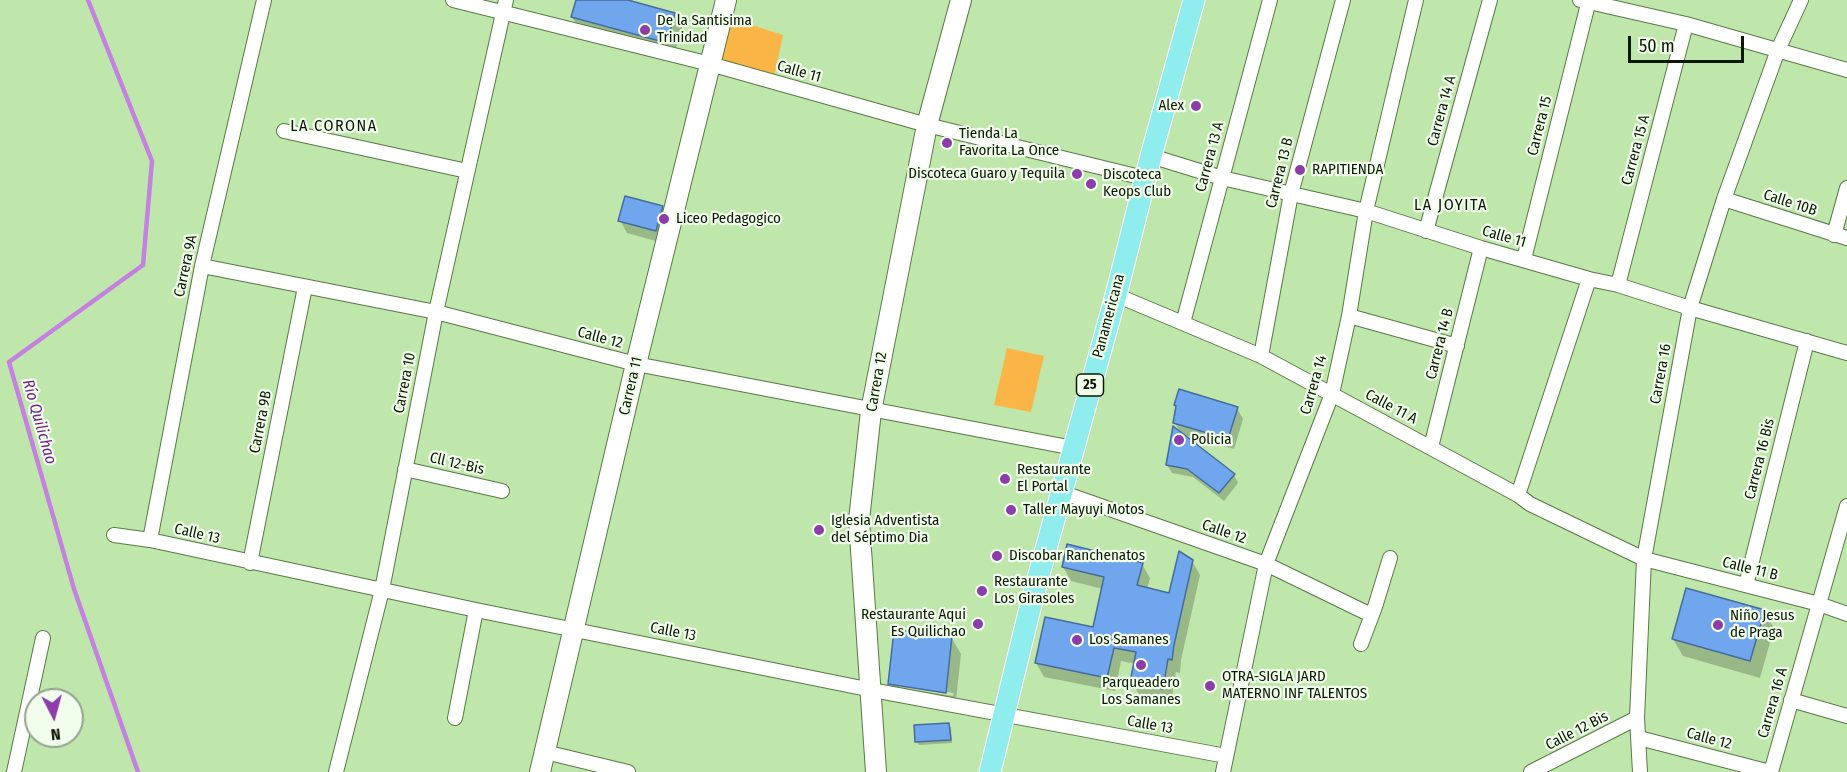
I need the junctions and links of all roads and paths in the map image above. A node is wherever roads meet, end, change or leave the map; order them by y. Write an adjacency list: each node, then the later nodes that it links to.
1 (264, 0): 32 (street, Carrera 9A)
2 (453, 0): 13 (street, Calle 11)
3 (726, 0): 16 (street, Carrera 11)
4 (961, 0): 18 (street, Carrera 12)
5 (1184, 0): 22 (main road, Panamericana / 25)
6 (1194, 0): 20 (main road, Panamericana / 25)
7 (1270, 0): 23 (street, Carrera 13 A)
8 (1343, 0): 25 (street, Carrera 13 B)
9 (1416, 0): 27 (street, Carrera 14)
10 (1490, 0): 28 (street, Carrera 14 A)
11 (1801, 0): 15 (street, Carrera 16)
12 (1585, 1): 14 (street); 31 (street, Carrera 15)
13 (504, 6): 16 (street, Calle 11); 21 (street, Carrera 10)
14 (1686, 24): 15 (street); 34 (street, Carrera 15 A)
15 (1778, 50): 17 (street); 26 (street, Carrera 16)
16 (710, 64): 18 (street, Calle 11); 45 (street, Carrera 11)
17 (1847, 70)
18 (927, 125): 22 (street, Calle 11); 47 (street, Carrera 12)
19 (284, 131): 21 (street)
20 (1151, 156): 23 (street, Calle 11); 36 (main road, Panamericana / 25)
21 (467, 171): 38 (street, Carrera 10)
22 (1136, 176): 48 (main road, Panamericana / 25)
23 (1222, 178): 25 (street, Calle 11); 40 (street, Carrera 13 A)
24 (1847, 188): 29 (street)
25 (1291, 194): 27 (street, Calle 11); 44 (street, Carrera 13 B)
26 (1724, 199): 29 (street, Calle 10B); 37 (street, Carrera 16)
27 (1366, 211): 28 (street, Calle 11); 39 (street, Carrera 14)
28 (1426, 231): 30 (street, Calle 11)
29 (1841, 236)
30 (1481, 248): 31 (street, Calle 11); 42 (street, Carrera 14 B)
31 (1524, 259): 33 (street, Calle 11)
32 (202, 267): 35 (street, Calle 12); 56 (street, Carrera 9A)
33 (1589, 279): 34 (street, Calle 11); 53 (street)
34 (1618, 285): 37 (street, Calle 11)
35 (305, 287): 38 (street, Calle 12); 59 (street, Carrera 9B)
36 (1116, 295): 40 (street, Calle 11 A); 52 (main road, Panamericana / 25)
37 (1690, 308): 41 (street, Calle 11); 58 (street, Carrera 16)
38 (436, 312): 45 (street, Calle 12); 50 (street, Carrera 10)
39 (1349, 316): 42 (street); 46 (street, Carrera 14)
40 (1183, 323): 44 (street, Calle 11 A)
41 (1807, 341): 43 (street, Calle 11); 61 (street, Carrera 16 Bis)
42 (1457, 346): 49 (street, Carrera 14 B)
43 (1847, 353)
44 (1261, 356): 46 (street, Calle 11 A)
45 (636, 364): 47 (street, Calle 12); 67 (street, Carrera 11)
46 (1332, 394): 49 (street, Calle 11 A); 60 (street, Carrera 14)
47 (871, 411): 48 (street, Calle 12); 70 (street, Carrera 12)
48 (1063, 446): 72 (main road, Panamericana / 25)
49 (1431, 447): 53 (street, Calle 11 A)
50 (405, 469): 51 (street, Cll 12-Bis); 62 (street, Carrera 10)
51 (502, 491)
52 (1061, 492): 60 (street, Calle 12); 72 (main road, Panamericana / 25)
53 (1518, 495): 58 (street, Calle 11 A)
54 (1847, 506): 63 (street, Carrera 16 A)
55 (114, 535): 56 (street, Calle 13)
56 (150, 540): 59 (street, Calle 13)
57 (1389, 558): 66 (street)
58 (1644, 559): 61 (street, Calle 11 B); 75 (street, Carrera 16)
59 (250, 562): 62 (street, Calle 13)
60 (1266, 564): 66 (street, Calle 12); 78 (street, Carrera 14)
61 (1746, 585): 63 (street, Calle 11 B)
62 (382, 590): 64 (street, Calle 13); 81 (street, Carrera 10)
63 (1819, 604): 65 (street, Calle 11 B); 71 (street, Carrera 16 A)
64 (476, 610): 67 (street, Calle 13); 74 (street)
65 (1847, 614)
66 (1371, 615): 69 (street)
67 (574, 629): 70 (street, Calle 13); 77 (street, Carrera 11)
68 (43, 638): 80 (street)
69 (1361, 644)
70 (872, 690): 72 (street, Calle 13); 84 (street, Carrera 12)
71 (1791, 700): 73 (street); 90 (street, Carrera 16 A)
72 (1000, 715): 78 (street, Calle 13); 85 (main road, Panamericana / 25); 86 (main road, Panamericana / 25)
73 (1847, 716)
74 (455, 718)
75 (1637, 718): 76 (street, Carrera 16); 79 (street, Calle 12 Bis)
76 (1639, 738): 89 (street, Carrera 16); 90 (street, Calle 12)
77 (545, 752): 82 (street, Carrera 11); 83 (street)
78 (1226, 756): 87 (street, Carrera 14)
79 (1546, 769): 88 (street, Calle 12 Bis)
80 (14, 772)
81 (336, 772)
82 (540, 772)
83 (628, 772)
84 (876, 772)
85 (981, 772)
86 (990, 772)
87 (1222, 772)
88 (1531, 772)
89 (1640, 772)
90 (1770, 772)

